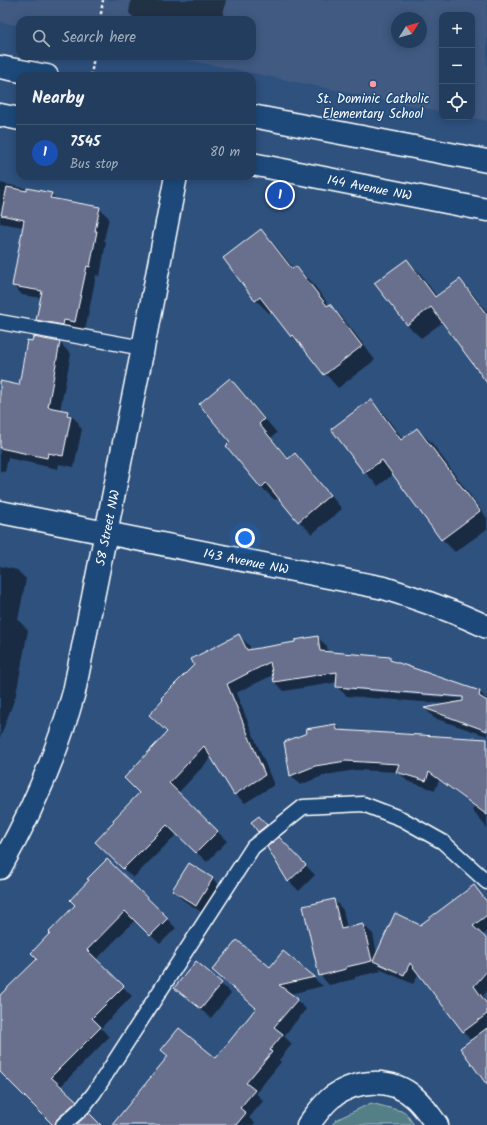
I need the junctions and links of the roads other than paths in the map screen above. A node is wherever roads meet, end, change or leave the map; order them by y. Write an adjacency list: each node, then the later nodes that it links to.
1 (0, 66): 2 (street)
2 (29, 72)
3 (0, 115): 5 (street)
4 (256, 117): 6 (street)
5 (16, 118)
6 (487, 161)
7 (256, 165): 9 (street, 144 Avenue NW)
8 (175, 180): 11 (street, 58 Street NW)
9 (487, 210)
10 (0, 322): 11 (lane)
11 (143, 348): 13 (street, 58 Street NW)
12 (0, 512): 13 (street, 143 Avenue NW)
13 (106, 533): 14 (street, 143 Avenue NW); 15 (street, 58 Street NW)
14 (487, 627)
15 (0, 868)
16 (487, 882): 17 (lane)
17 (63, 1125)
18 (308, 1125): 19 (street)
19 (437, 1125)

